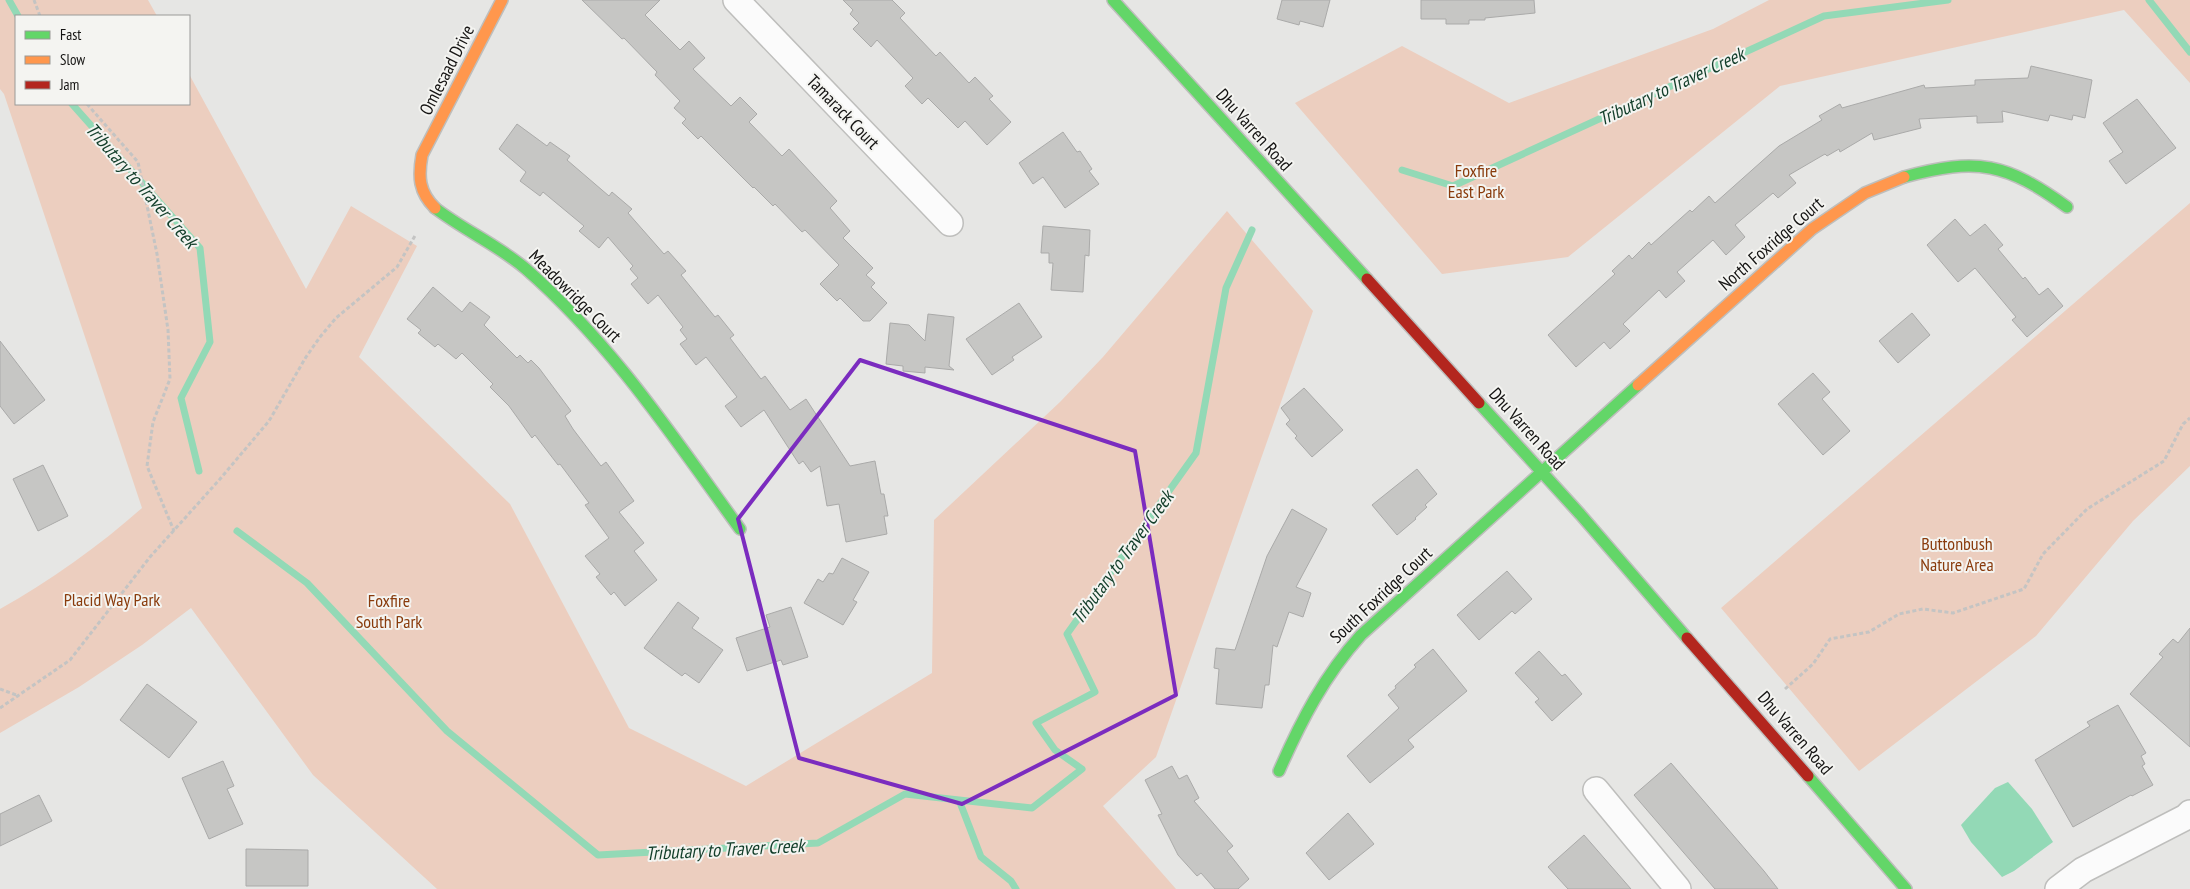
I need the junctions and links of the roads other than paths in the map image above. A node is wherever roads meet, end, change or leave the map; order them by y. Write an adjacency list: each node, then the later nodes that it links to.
1 (502, 0): 4 (street, Omlesaad Drive)
2 (736, 0): 6 (street, Tamarack Court)
3 (1113, 0): 7 (street, Dhu Varren Road)
4 (422, 155): 8 (street, Meadowridge Court)
5 (2067, 207): 7 (street, North Foxridge Court)
6 (950, 223)
7 (1542, 471): 9 (street, South Foxridge Court); 13 (street, Dhu Varren Road)
8 (740, 529)
9 (1279, 771)
10 (1596, 790): 12 (street)
11 (2190, 813): 14 (street)
12 (1678, 889)
13 (1906, 889)
14 (2058, 889)

